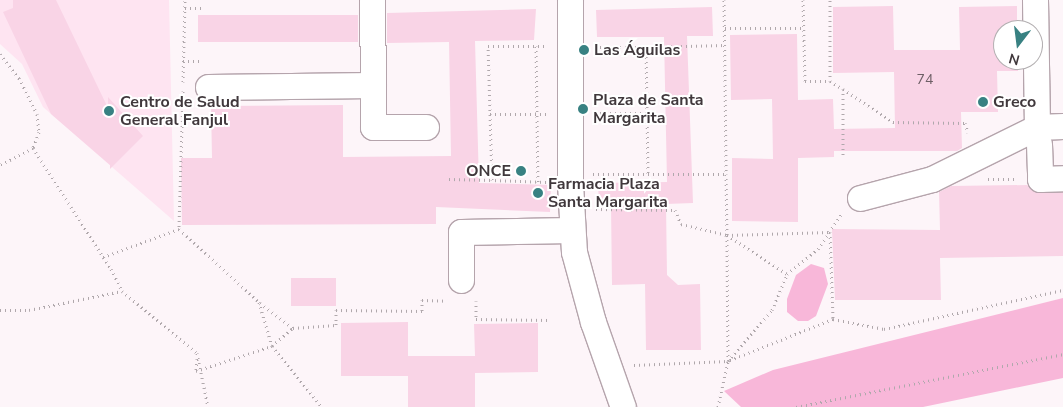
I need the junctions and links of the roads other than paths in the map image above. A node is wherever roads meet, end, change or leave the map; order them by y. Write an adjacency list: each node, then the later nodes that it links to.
1 (372, 0): 4 (street)
2 (570, 0): 11 (street)
3 (1035, 0): 8 (street)
4 (373, 85): 5 (street); 7 (street)
5 (208, 87)
6 (1063, 126): 8 (street)
7 (426, 127)
8 (1038, 135): 9 (street); 10 (street)
9 (1051, 178)
10 (852, 204)
11 (572, 230): 12 (street); 13 (street)
12 (461, 280)
13 (623, 407)

